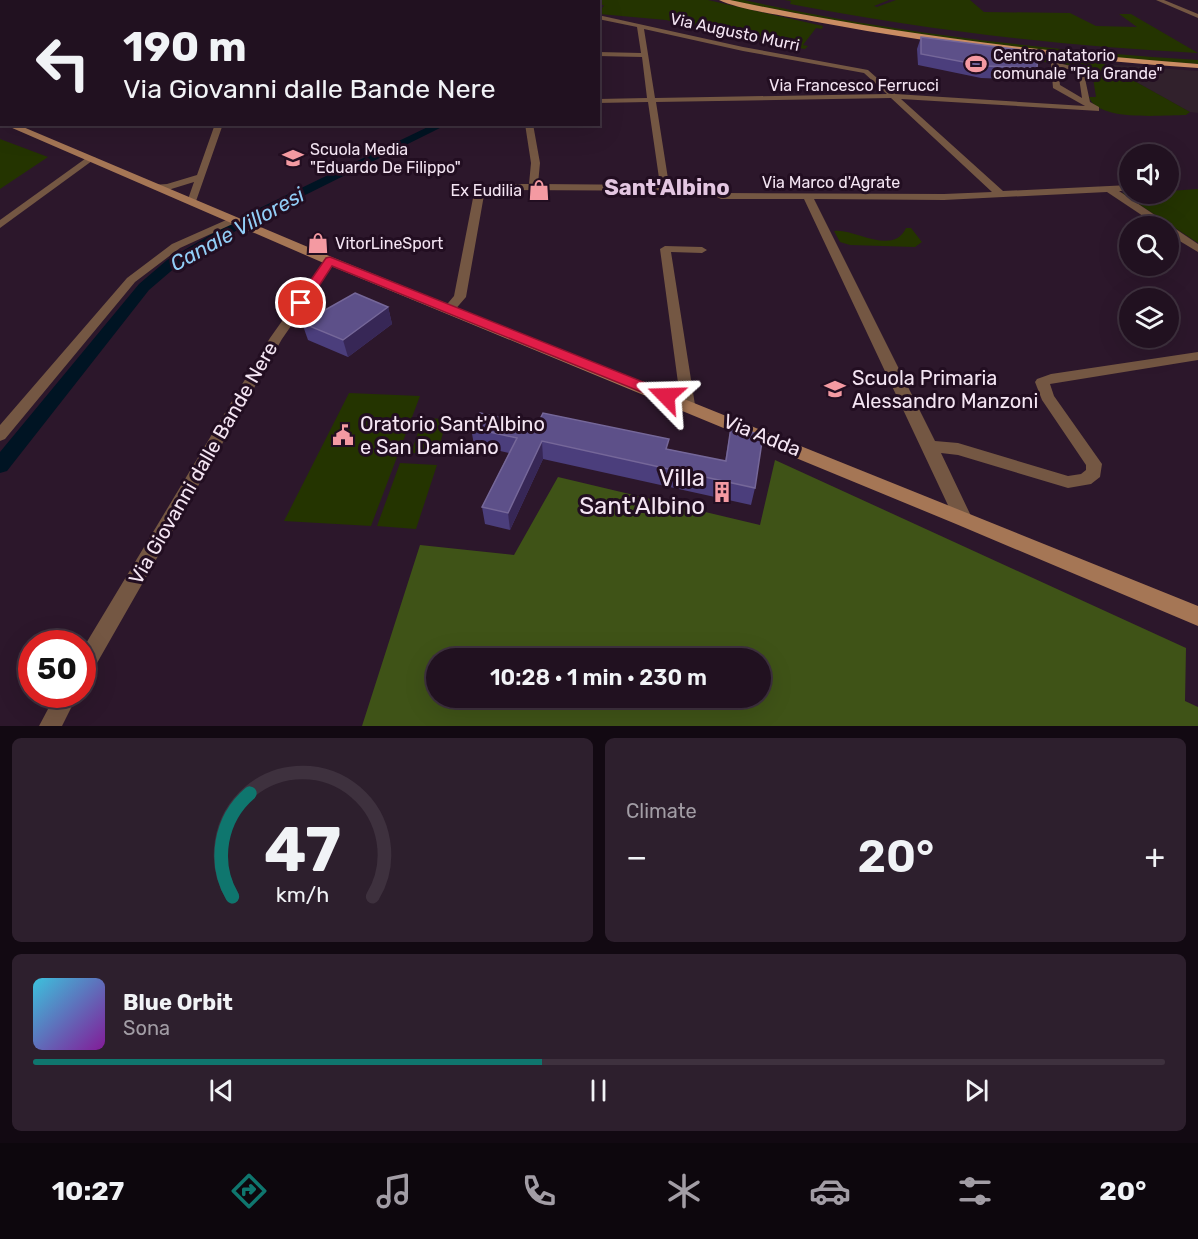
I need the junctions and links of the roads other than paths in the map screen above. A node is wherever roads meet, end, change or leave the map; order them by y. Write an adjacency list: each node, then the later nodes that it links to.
1 (722, 0): 10 (main road)
2 (748, 0): 9 (main road)
3 (1159, 0): 4 (street)
4 (1198, 16)
5 (600, 17): 6 (street, Via Augusto Murri)
6 (640, 25): 8 (street); 11 (street, Via Augusto Murri)
7 (600, 54): 8 (street)
8 (645, 55): 12 (street)
9 (1198, 58)
10 (1198, 66)
11 (893, 96): 12 (street, Via Francesco Ferrucci); 14 (street, Via Francesco Ferrucci); 25 (street)
12 (652, 98): 13 (street, Via Francesco Ferrucci); 22 (street)
13 (600, 101)
14 (1086, 102): 14 (street)
15 (12, 126): 18 (main road, Via Adda)
16 (218, 126): 19 (street)
17 (529, 126): 20 (street)
18 (92, 158): 21 (main road, Via Adda); 30 (street)
19 (202, 176): 21 (street); 27 (street)
20 (533, 186): 22 (street, Via Marco d'Agrate); 35 (street, Via Marco d'Agrate)
21 (156, 187): 27 (main road, Via Adda)
22 (666, 188): 26 (street, Via Marco d'Agrate)
23 (1109, 189): 24 (street, Via Marco d'Agrate); 25 (street, Via Marco d'Agrate); 28 (street)
24 (1119, 189)
25 (1000, 194): 26 (street, Via Marco d'Agrate)
26 (808, 197): 39 (street)
27 (192, 202): 29 (main road, Via Adda)
28 (1149, 216)
29 (236, 221): 34 (main road, Via Adda); 38 (street)
30 (0, 225)
31 (1179, 236): 32 (street)
32 (1198, 249)
33 (702, 250): 37 (street)
34 (330, 261): 35 (main road, Via Adda); 42 (street, Via Giovanni dalle Bande Nere)
35 (449, 309): 37 (main road, Via Adda)
36 (1198, 356): 39 (street)
37 (688, 405): 40 (main road, Via Adda)
38 (0, 435)
39 (930, 446): 40 (street)
40 (963, 518): 41 (main road, Via Adda)
41 (1198, 616)
42 (96, 646)
43 (60, 708): 44 (street)
44 (50, 726)

